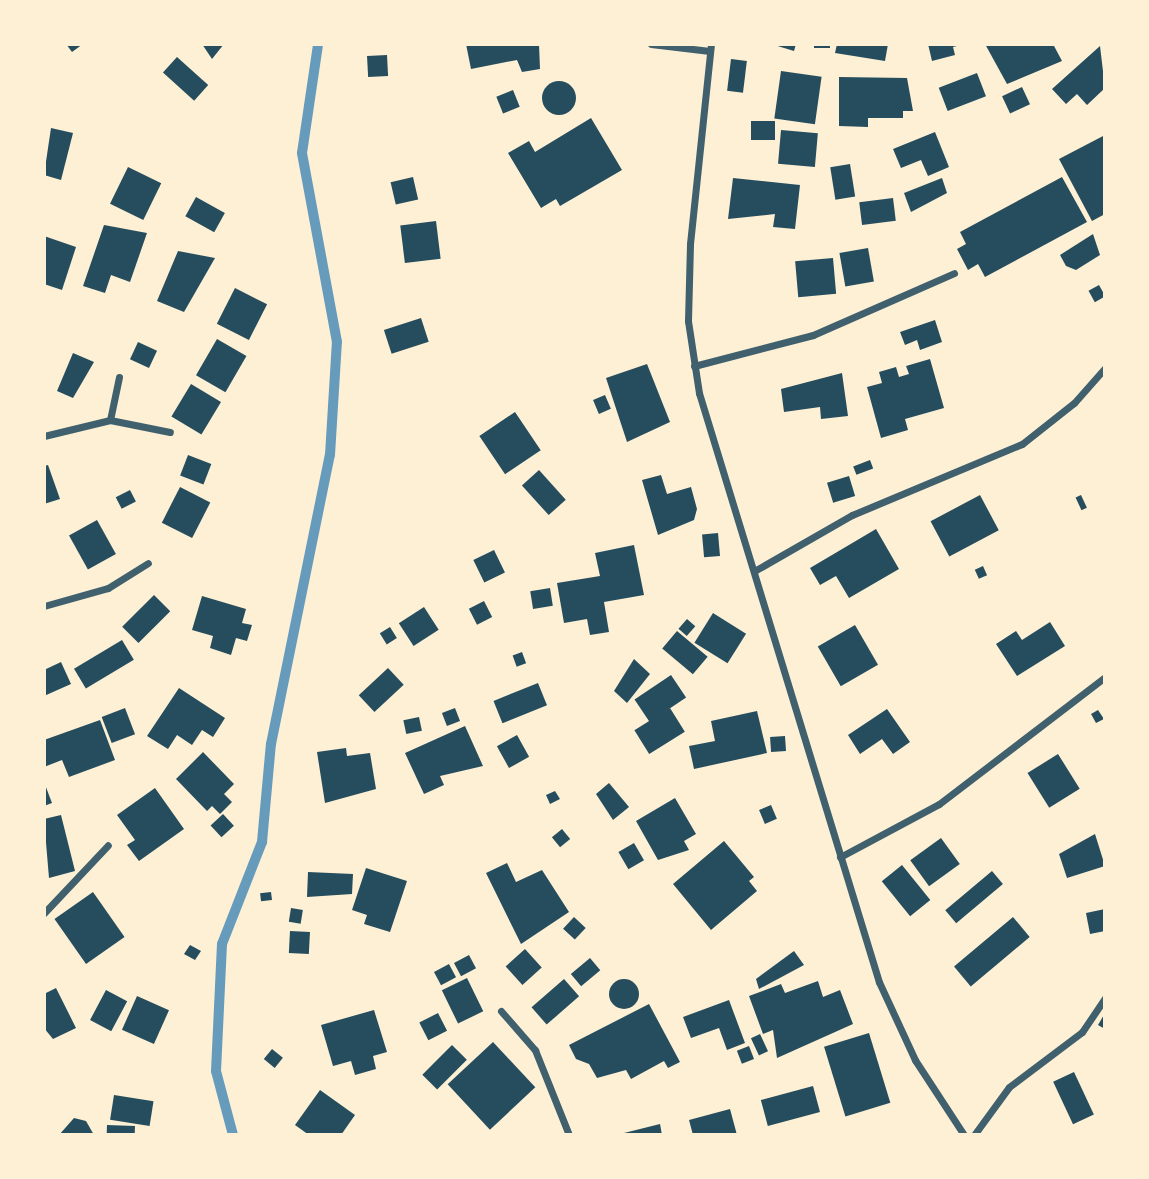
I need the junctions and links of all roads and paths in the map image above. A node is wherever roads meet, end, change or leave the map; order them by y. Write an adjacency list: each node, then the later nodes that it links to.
1 (651, 44): 2 (street)
2 (710, 47): 4 (street)
3 (954, 272): 4 (street)
4 (694, 366): 11 (street)
5 (1105, 368): 11 (street)
6 (119, 377): 7 (street)
7 (110, 420): 8 (street); 9 (street)
8 (170, 432)
9 (44, 436)
10 (148, 562): 12 (street)
11 (756, 570): 15 (street)
12 (44, 606)
13 (1105, 677): 15 (street)
14 (108, 845): 16 (street)
15 (840, 857): 20 (street)
16 (44, 913)
17 (1105, 998): 21 (street)
18 (501, 1011): 19 (street)
19 (569, 1135)
20 (964, 1135)
21 (974, 1135)

